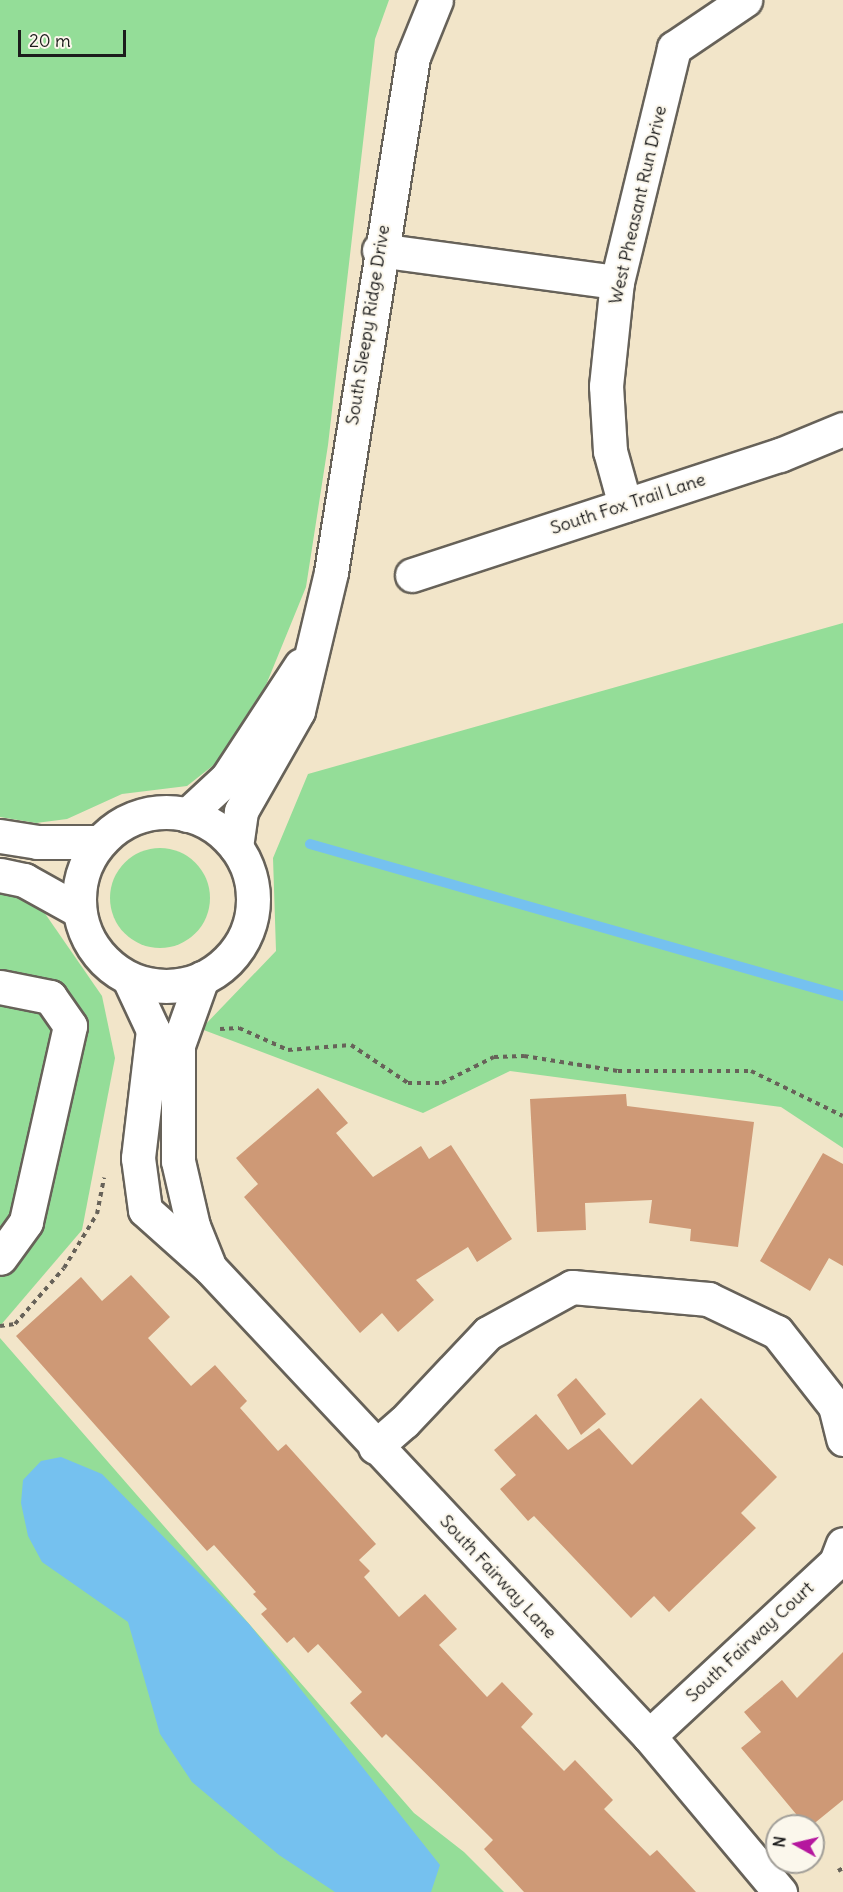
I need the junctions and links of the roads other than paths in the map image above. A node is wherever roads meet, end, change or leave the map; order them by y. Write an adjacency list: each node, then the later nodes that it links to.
1 (436, 0): 3 (street, South Sleepy Ridge Drive)
2 (745, 0): 4 (street, West Pheasant Run Drive)
3 (379, 250): 4 (street); 8 (street, South Sleepy Ridge Drive)
4 (617, 282): 6 (street, West Pheasant Run Drive)
5 (843, 429): 6 (street, South Fox Trail Lane)
6 (625, 505): 7 (street, South Fox Trail Lane)
7 (412, 574)
8 (309, 653): 9 (street, South Sleepy Ridge Drive); 12 (street, South Sleepy Ridge Drive)
9 (187, 815): 11 (street); 12 (street)
10 (0, 836): 11 (street)
11 (99, 842): 14 (street)
12 (236, 847): 15 (street)
13 (0, 875): 14 (street)
14 (78, 910): 16 (street)
15 (202, 978): 16 (street); 19 (street, South Fairway Lane)
16 (130, 981): 19 (street, South Fairway Lane)
17 (0, 987): 18 (street)
18 (0, 1258)
19 (210, 1268): 21 (street, South Fairway Lane)
20 (843, 1439): 21 (street)
21 (375, 1447): 23 (street, South Fairway Lane)
22 (843, 1544): 23 (street, South Fairway Court)
23 (649, 1736): 24 (street, South Fairway Lane)
24 (780, 1892)

